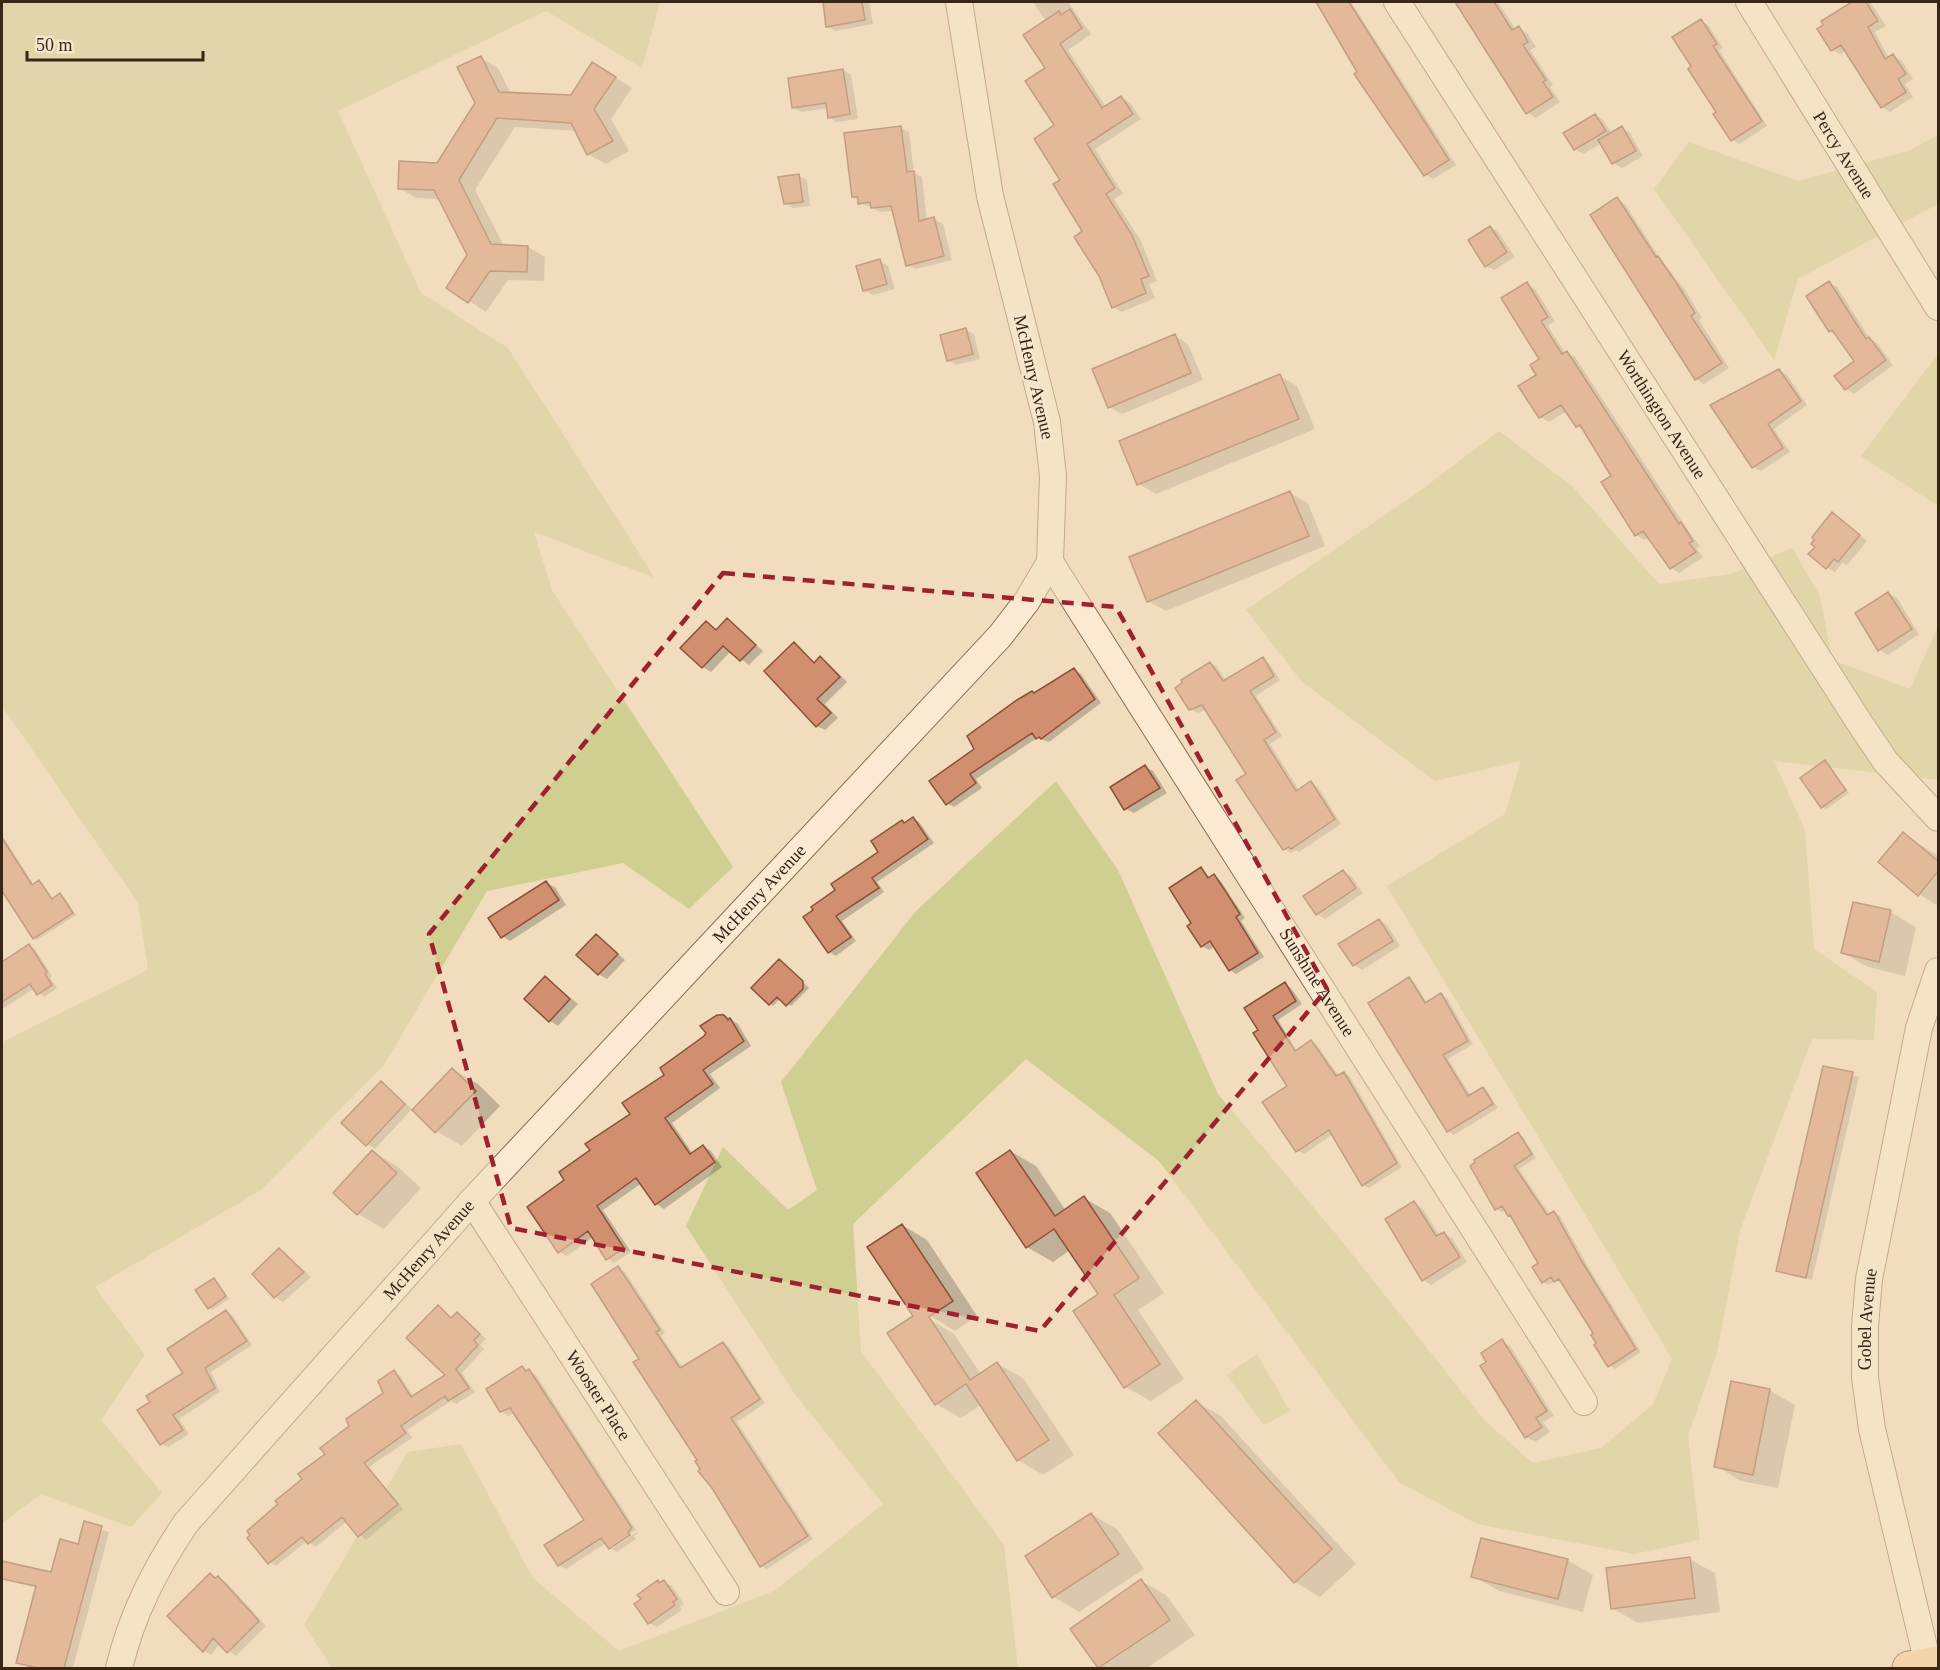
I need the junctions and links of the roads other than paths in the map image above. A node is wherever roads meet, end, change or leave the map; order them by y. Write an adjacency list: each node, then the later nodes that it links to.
1 (959, 2): 5 (street, McHenry Avenue)
2 (1398, 2): 6 (street, Worthington Avenue)
3 (1749, 2): 4 (street, Percy Avenue)
4 (1938, 307)
5 (1050, 562): 8 (street, McHenry Avenue); 9 (street, Sunshine Avenue)
6 (1938, 818)
7 (1938, 971): 11 (street, Gobel Avenue)
8 (472, 1201): 10 (street, Wooster Place); 12 (street, McHenry Avenue)
9 (1584, 1402)
10 (726, 1592)
11 (1926, 1666)
12 (118, 1668)

